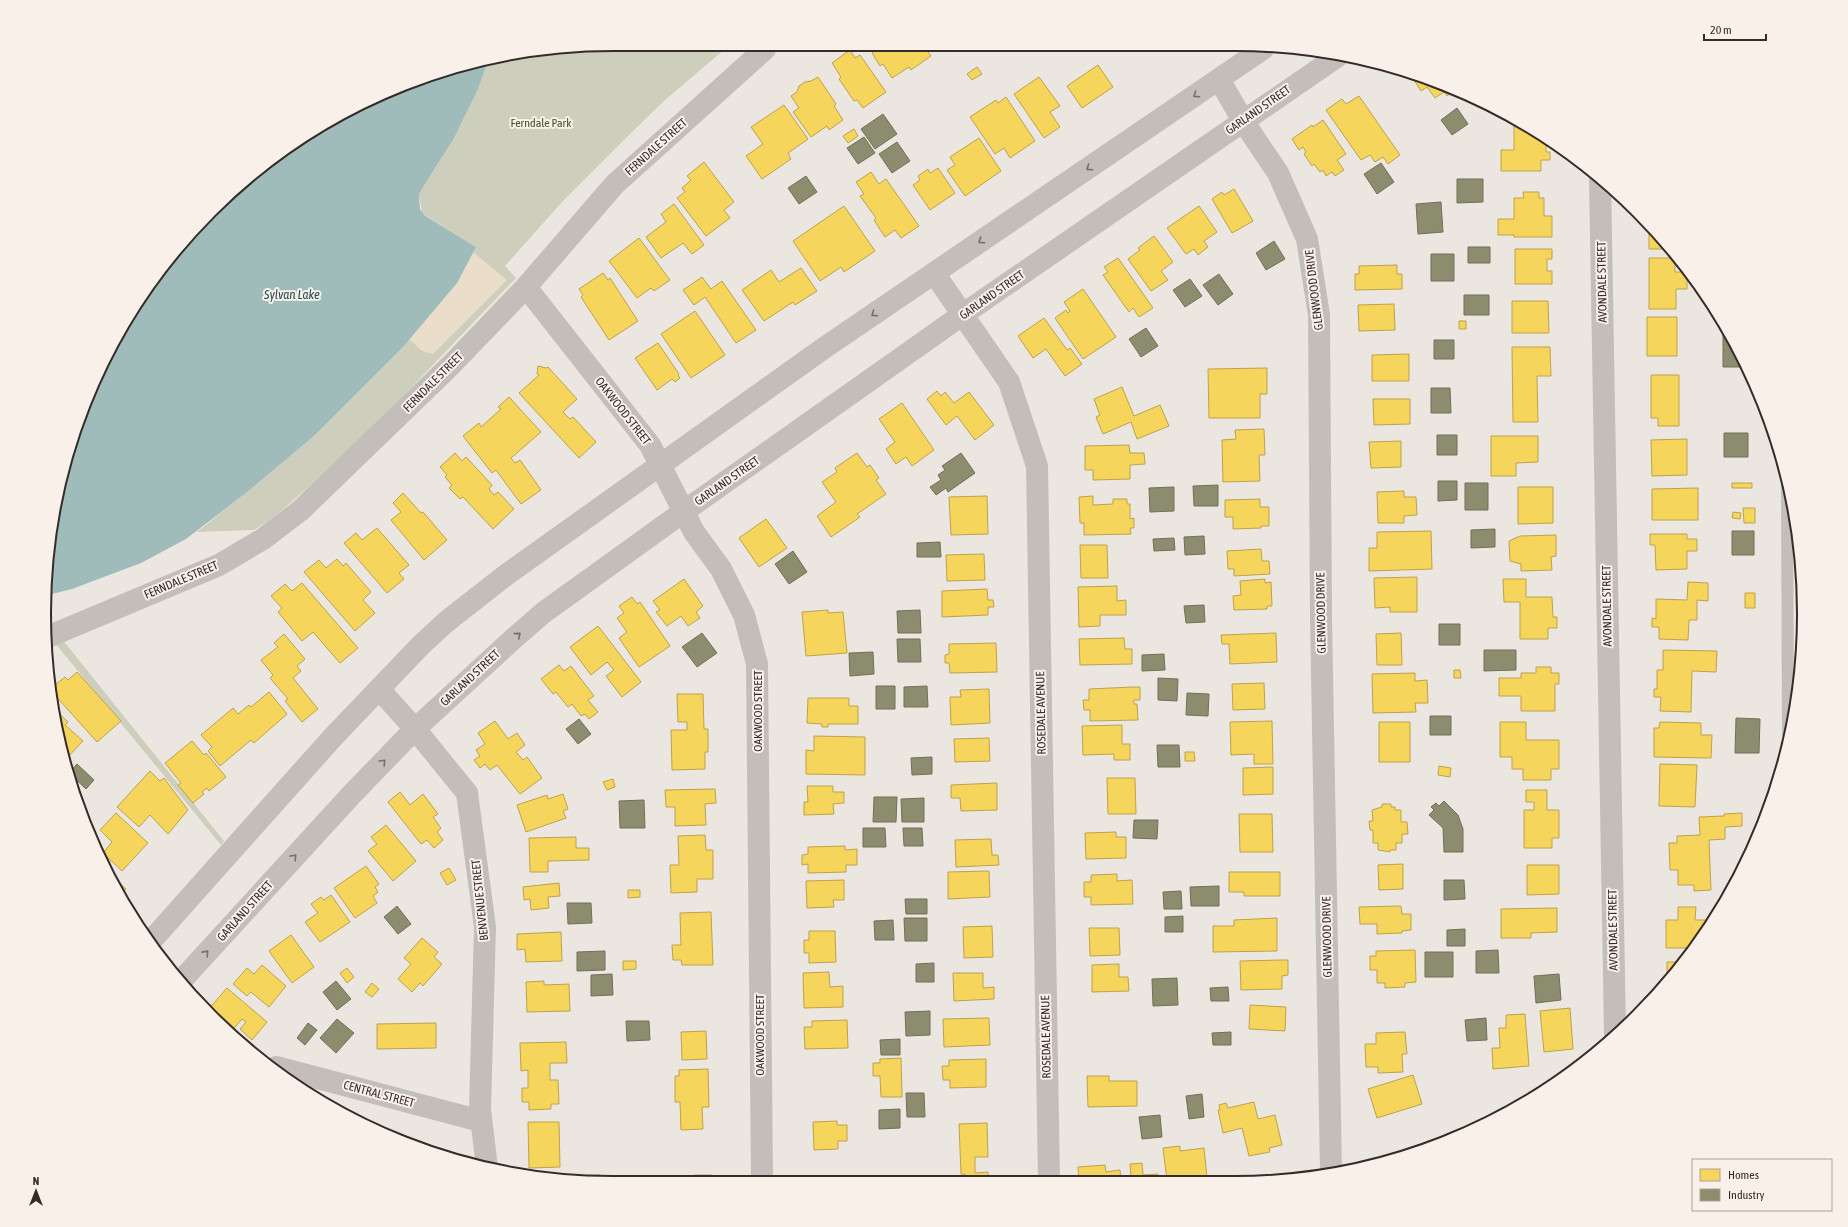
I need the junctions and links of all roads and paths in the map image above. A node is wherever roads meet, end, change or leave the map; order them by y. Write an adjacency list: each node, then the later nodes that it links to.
1 (763, 51): 8 (street, FERNDALE STREET)
2 (1259, 52): 4 (street)
3 (1332, 60): 5 (street, GARLAND STREET)
4 (1219, 79): 5 (street, GLENWOOD DRIVE); 7 (street, one-way to 7)
5 (1243, 121): 9 (street, GARLAND STREET); 23 (street, GLENWOOD DRIVE)
6 (1600, 187): 19 (street, AVONDALE STREET)
7 (934, 273): 9 (street, ROSEDALE AVENUE); 10 (street, one-way to 10)
8 (526, 287): 10 (street, OAKWOOD STREET); 13 (street, FERNDALE STREET)
9 (962, 315): 12 (street, GARLAND STREET); 25 (street, ROSEDALE AVENUE)
10 (660, 465): 12 (street, OAKWOOD STREET); 14 (street)
11 (1787, 511): 15 (lane)
12 (683, 512): 16 (street, GARLAND STREET, one-way to 12); 24 (street, OAKWOOD STREET)
13 (52, 635)
14 (379, 689): 16 (street, BENVENUE STREET); 17 (street)
15 (1788, 712)
16 (415, 729): 18 (street, GARLAND STREET, one-way to 16); 21 (street, BENVENUE STREET)
17 (154, 938)
18 (185, 977)
19 (1615, 1027)
20 (284, 1069): 21 (street, CENTRAL STREET)
21 (482, 1121): 22 (street, BENVENUE STREET)
22 (485, 1161)
23 (1331, 1167)
24 (762, 1176)
25 (1049, 1176)

